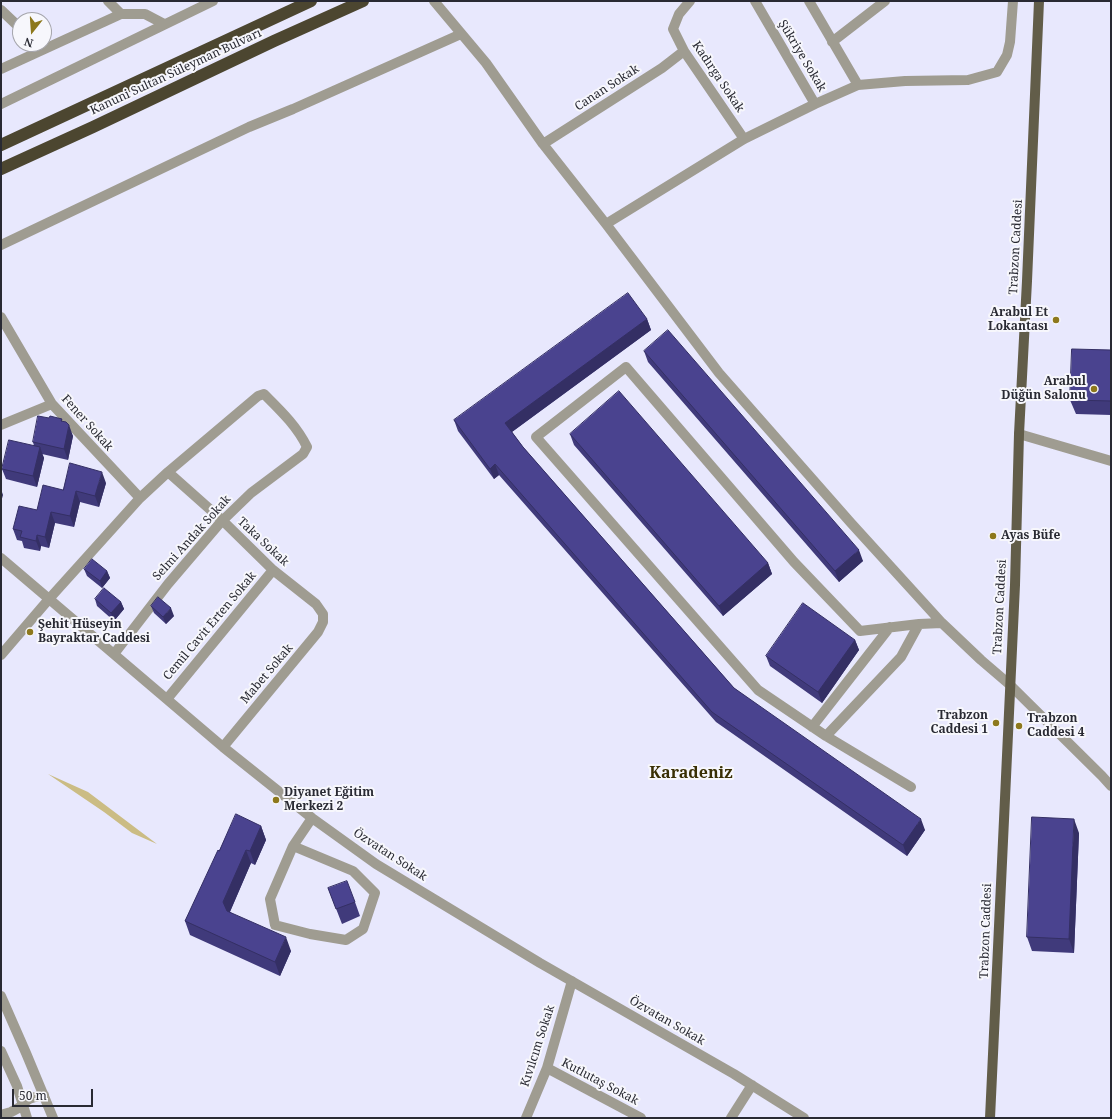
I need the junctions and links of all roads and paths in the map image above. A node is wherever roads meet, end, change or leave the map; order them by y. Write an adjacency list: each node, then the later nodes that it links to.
1 (108, 1): 13 (street)
2 (213, 1): 15 (street)
3 (311, 1): 27 (highway, Kanuni Sultan Süleyman Bulvarı)
4 (363, 1): 28 (highway, Kanuni Sultan Süleyman Bulvarı)
5 (434, 1): 16 (street)
6 (690, 1): 19 (street, Kadırga Sokak)
7 (754, 1): 24 (street, Şükriye Sokak)
8 (809, 1): 18 (street)
9 (885, 1): 18 (street)
10 (1013, 1): 22 (street)
11 (1040, 1): 34 (main road, Trabzon Caddesi)
12 (1, 10): 14 (street)
13 (121, 14): 15 (street); 17 (street)
14 (12, 20)
15 (164, 24): 23 (street)
16 (461, 34): 26 (street); 30 (street)
17 (52, 42)
18 (832, 42): 22 (street)
19 (684, 51): 25 (street, Kadırga Sokak); 26 (street, Canan Sokak)
20 (31, 52): 21 (street)
21 (1, 70)
22 (858, 85): 24 (street)
23 (1, 104)
24 (816, 104): 25 (street)
25 (744, 139): 29 (street)
26 (543, 144): 29 (street)
27 (1, 145)
28 (1, 169)
29 (606, 224): 43 (street)
30 (1, 245)
31 (1, 316): 32 (street, Fener Sokak)
32 (52, 404): 33 (street); 37 (street, Fener Sokak)
33 (1, 425)
34 (1019, 434): 35 (street); 48 (main road, Trabzon Caddesi)
35 (1111, 461)
36 (168, 472): 37 (street); 38 (street, Taka Sokak); 38 (street, Selmi Andak Sokak)
37 (140, 498): 41 (street)
38 (222, 520): 40 (street, Taka Sokak); 47 (street, Selmi Andak Sokak)
39 (1, 558): 41 (street, Özvatan Sokak)
40 (273, 570): 42 (street, Taka Sokak); 49 (street, Cemil Cavit Erten Sokak)
41 (49, 599): 46 (street); 47 (street, Özvatan Sokak)
42 (324, 614): 52 (street, Mabet Sokak)
43 (942, 623): 44 (street); 48 (street)
44 (919, 624): 45 (street); 51 (street)
45 (890, 627): 50 (street); 50 (street)
46 (1, 654)
47 (114, 654): 49 (street, Özvatan Sokak)
48 (1009, 684): 53 (street); 71 (main road, Trabzon Caddesi)
49 (166, 699): 52 (street, Özvatan Sokak)
50 (812, 727): 51 (street)
51 (826, 736): 54 (street)
52 (223, 747): 55 (street, Özvatan Sokak)
53 (1111, 786)
54 (911, 787)
55 (312, 818): 56 (street); 57 (street, Özvatan Sokak)
56 (293, 846): 56 (street)
57 (572, 981): 60 (street, Kıvılcım Sokak); 61 (street, Özvatan Sokak)
58 (1, 996): 62 (street)
59 (1, 1051): 63 (street)
60 (547, 1068): 67 (street, Kıvılcım Sokak); 68 (street, Kutlutaş Sokak)
61 (752, 1085): 69 (street); 70 (street, Özvatan Sokak)
62 (44, 1095): 63 (street); 66 (street)
63 (22, 1106): 64 (street); 65 (street)
64 (1, 1115)
65 (27, 1118)
66 (53, 1118)
67 (526, 1118)
68 (641, 1118)
69 (731, 1118)
70 (804, 1118)
71 (990, 1118)

